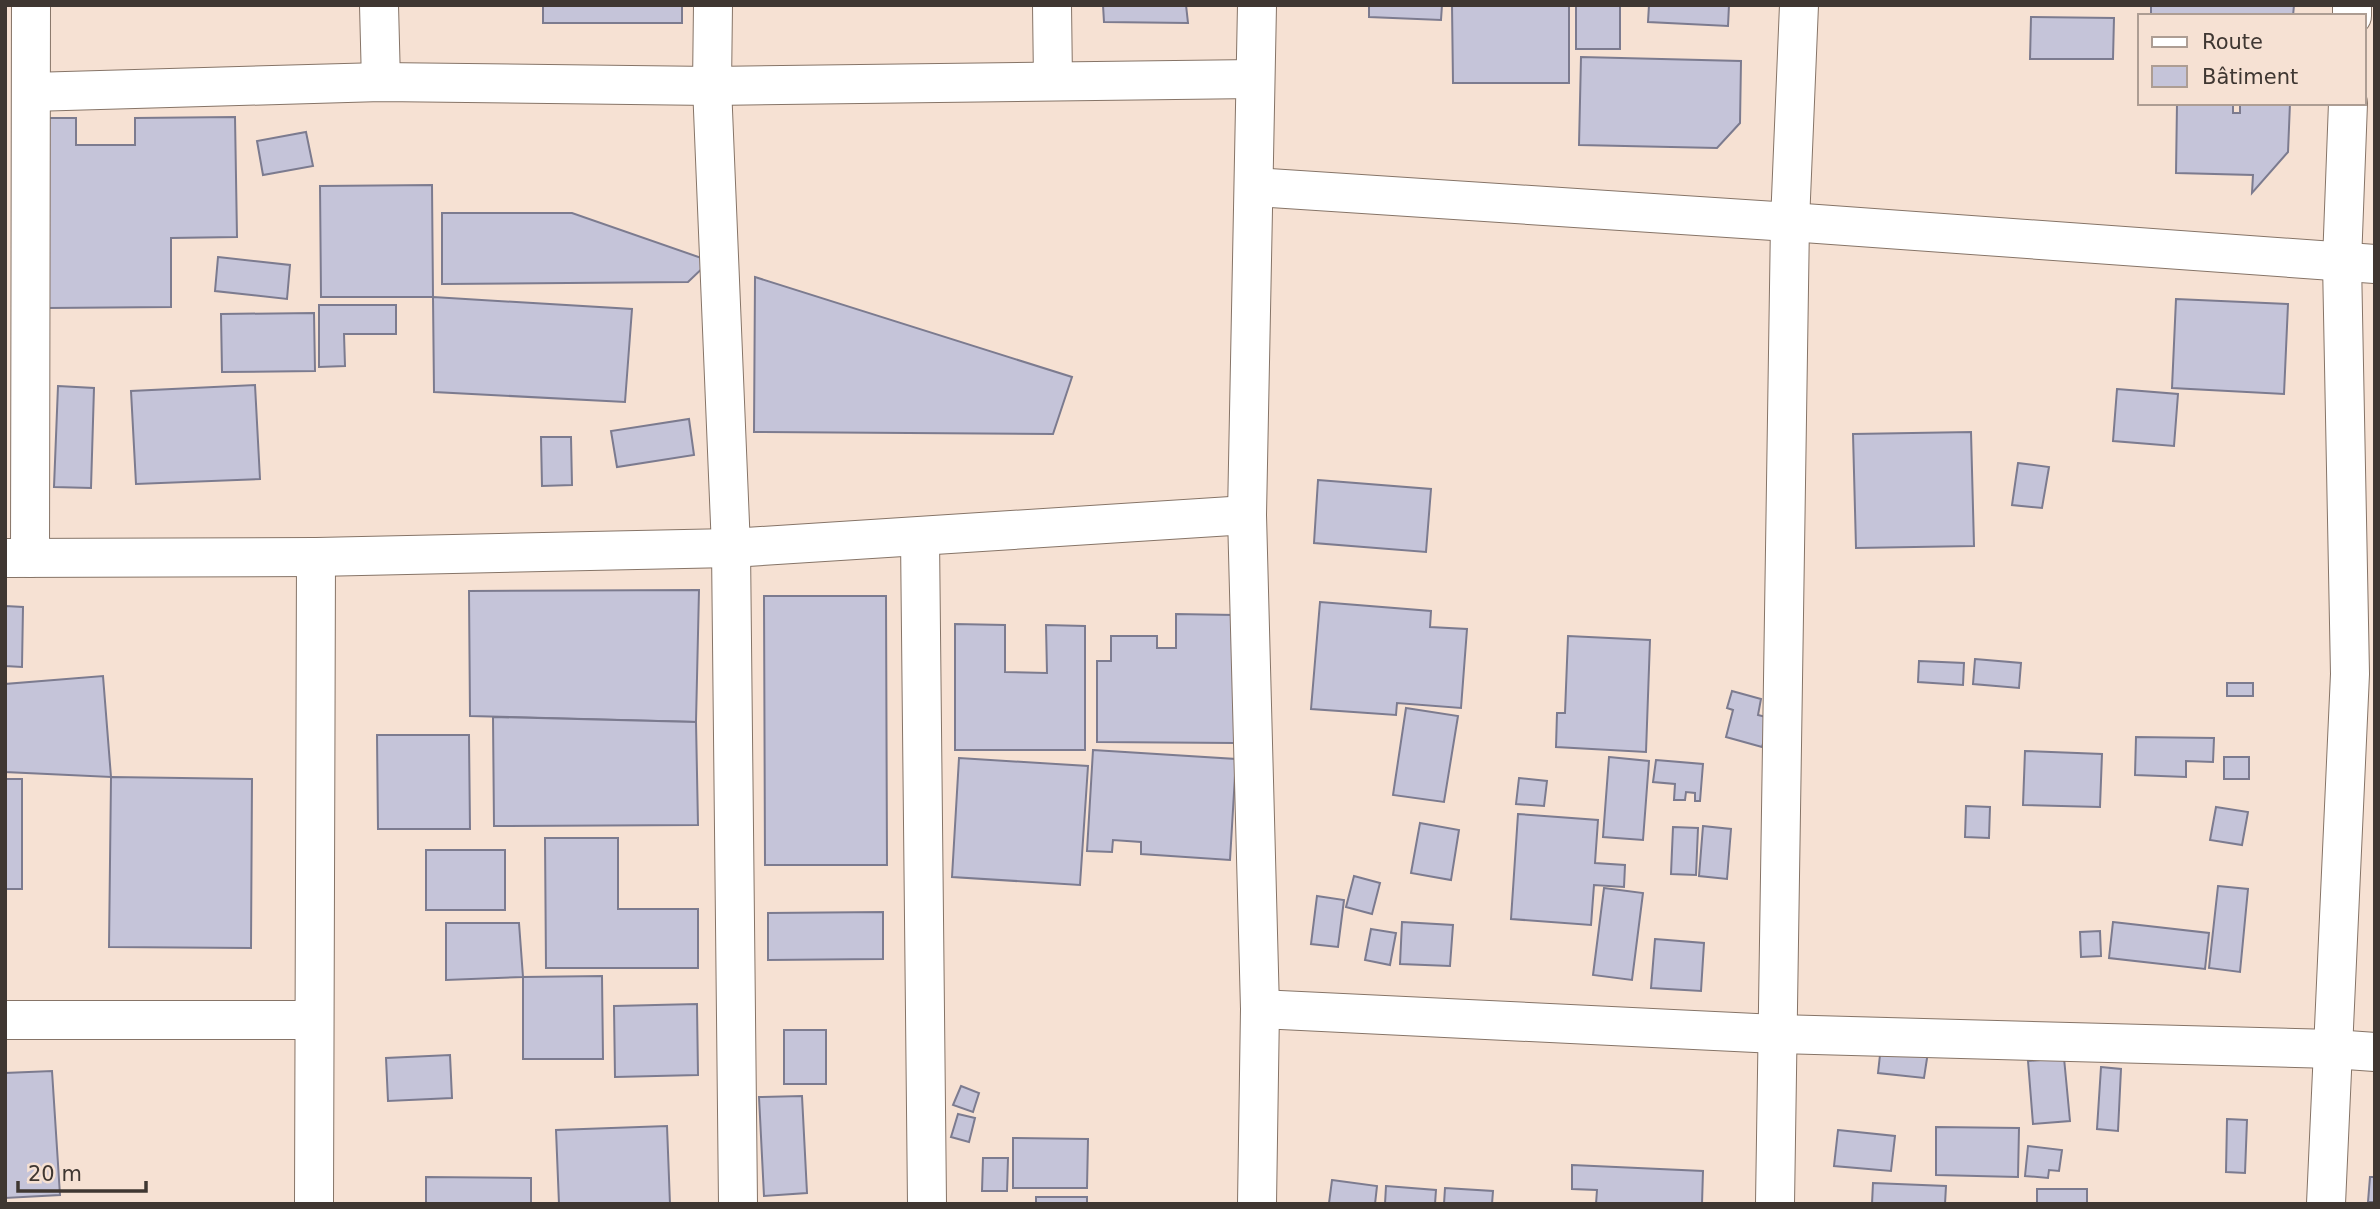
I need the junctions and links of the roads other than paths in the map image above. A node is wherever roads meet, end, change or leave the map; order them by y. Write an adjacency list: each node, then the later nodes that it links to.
1 (31, 5): 11 (street)
2 (379, 5): 9 (street)
3 (713, 5): 10 (street)
4 (1052, 5): 8 (street)
5 (1256, 5): 7 (street)
6 (1799, 5): 14 (street)
7 (1255, 79): 8 (street); 13 (street)
8 (1053, 80): 10 (street)
9 (381, 82): 10 (street); 11 (street)
10 (712, 86): 18 (street)
11 (31, 92): 20 (street)
12 (2348, 105): 15 (street)
13 (1254, 187): 14 (street); 16 (street)
14 (1790, 222): 15 (street); 25 (street)
15 (2358, 263): 21 (street)
16 (1247, 514): 17 (street); 22 (street)
17 (920, 537): 18 (street); 30 (street)
18 (731, 548): 19 (street); 29 (street)
19 (316, 557): 20 (street); 24 (street)
20 (17, 558)
21 (2362, 675): 26 (street)
22 (1260, 1009): 25 (street); 31 (street)
23 (5, 1020): 24 (street)
24 (314, 1020): 28 (street)
25 (1776, 1034): 26 (street); 32 (street)
26 (2333, 1049): 27 (street); 33 (street)
27 (2375, 1052)
28 (314, 1204)
29 (738, 1204)
30 (928, 1204)
31 (1257, 1204)
32 (1775, 1204)
33 (2326, 1204)

